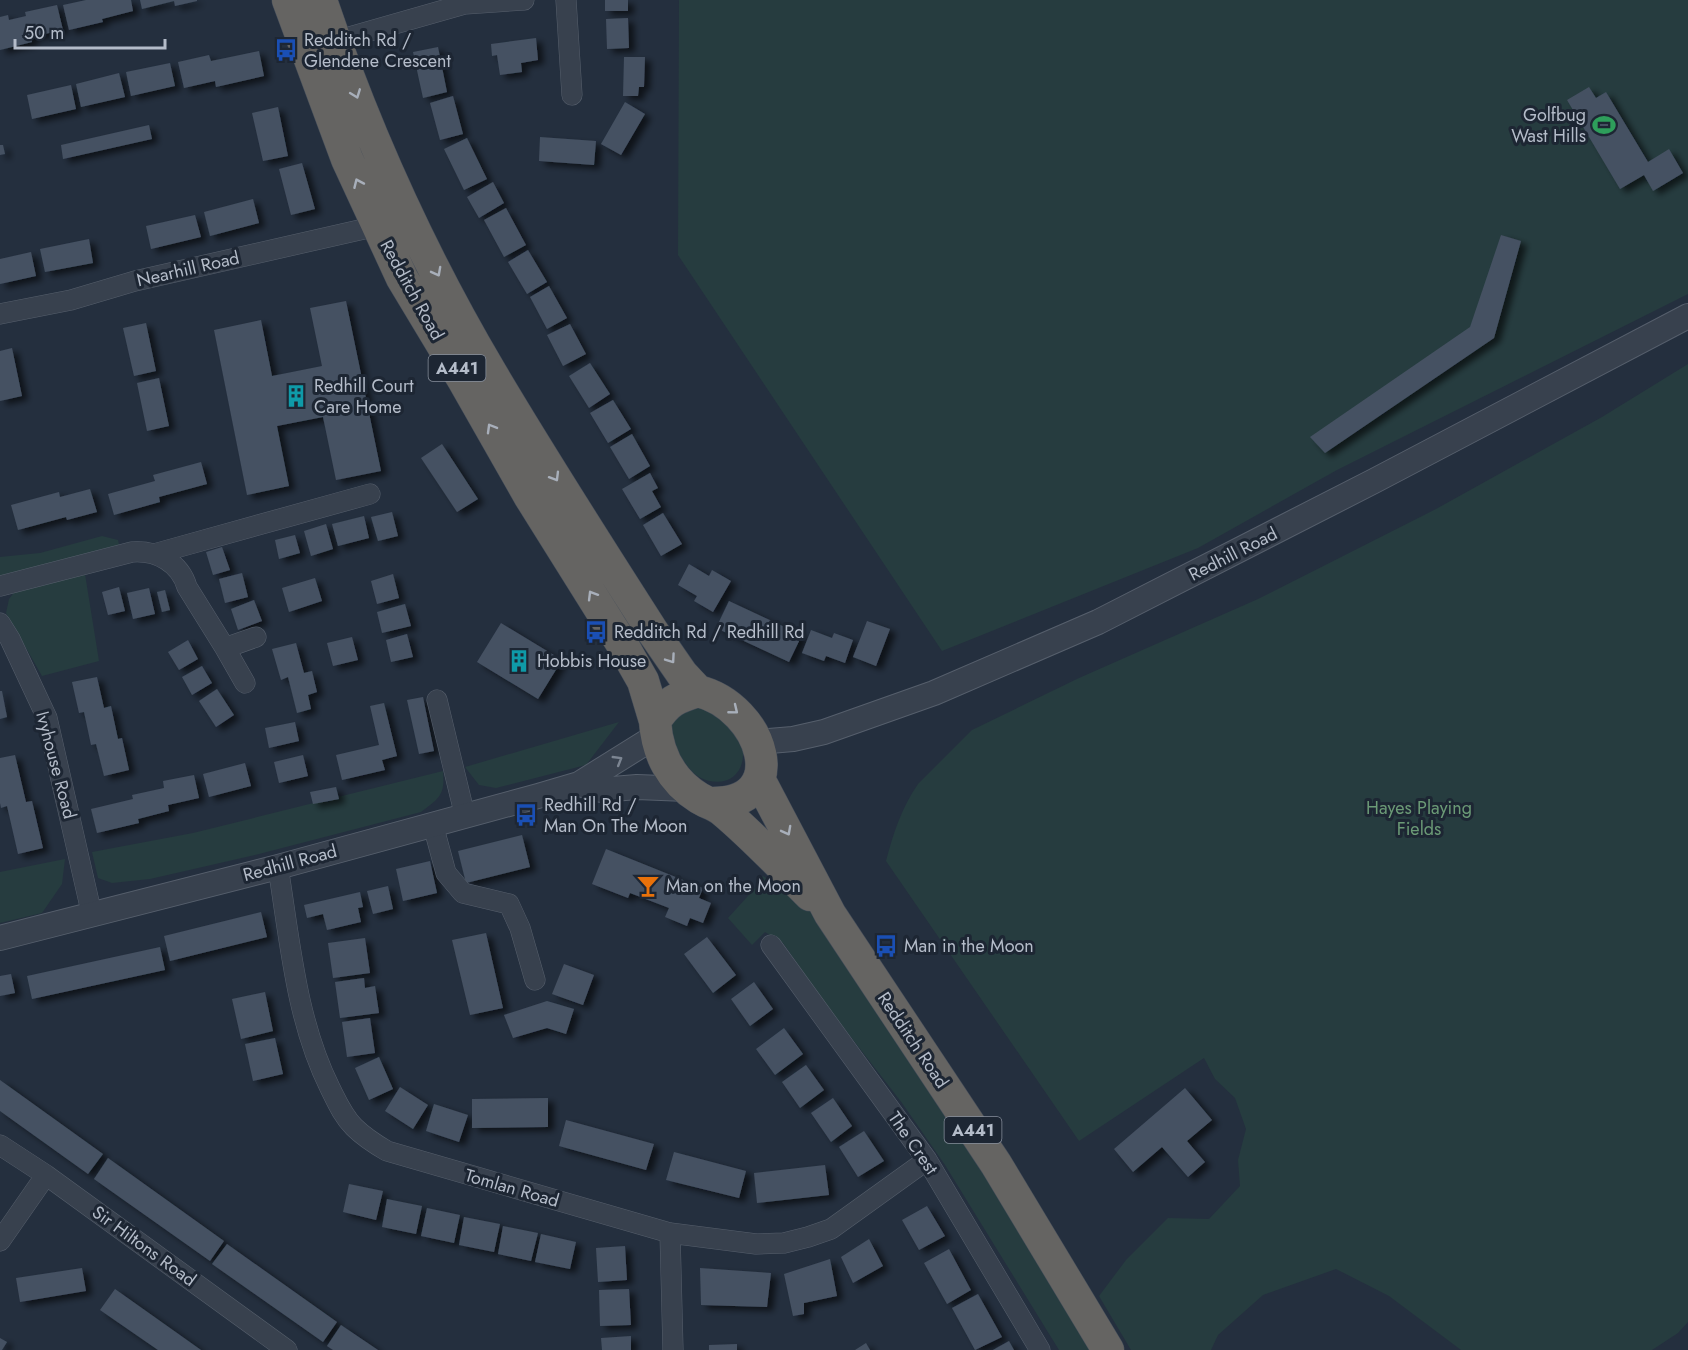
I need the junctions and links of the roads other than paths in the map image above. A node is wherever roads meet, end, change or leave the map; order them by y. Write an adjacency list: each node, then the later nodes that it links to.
1 (288, 0): 7 (highway, Redditch Road / A441, one-way to 1)
2 (321, 0): 5 (highway, Redditch Road)
3 (524, 0): 5 (street)
4 (566, 0): 6 (street)
5 (335, 41): 17 (highway, Redditch Road, one-way to 17)
6 (572, 95)
7 (377, 226): 8 (street, Nearhill Road); 19 (highway, Redditch Road / A441, one-way to 7)
8 (0, 314)
9 (1688, 316): 20 (street, Redhill Road)
10 (370, 494): 11 (street)
11 (154, 554): 12 (street); 15 (street)
12 (0, 586)
13 (0, 622): 27 (street, Ivyhouse Road)
14 (256, 637): 15 (street)
15 (225, 648): 16 (street)
16 (245, 683)
17 (698, 691): 19 (highway); 20 (highway, A441, one-way to 20)
18 (437, 700): 24 (street)
19 (656, 728): 22 (street, Redhill Road, one-way to 19); 23 (highway, A441)
20 (758, 742): 21 (highway, A441)
21 (759, 779): 23 (highway); 28 (highway, Redditch Road / A441, one-way to 28)
22 (579, 784): 23 (street, Redhill Road); 24 (street, Redhill Road)
23 (698, 796): 28 (highway, Redditch Road / A441)
24 (465, 816): 25 (street, Redhill Road)
25 (433, 825): 26 (street, Redhill Road); 31 (street)
26 (278, 867): 27 (street, Redhill Road); 35 (street, Tomlan Road)
27 (92, 915): 29 (street, Redhill Road)
28 (830, 915): 40 (highway, Redditch Road / A441)
29 (0, 938)
30 (771, 945): 33 (street, The Crest)
31 (535, 980)
32 (0, 1145): 34 (street, Sir Hiltons Road)
33 (927, 1160): 35 (street, Tomlan Road); 39 (street, The Crest)
34 (46, 1175): 36 (street); 37 (street, Sir Hiltons Road)
35 (670, 1233): 38 (street)
36 (0, 1241)
37 (287, 1350)
38 (673, 1350)
39 (1040, 1350)
40 (1108, 1350)

